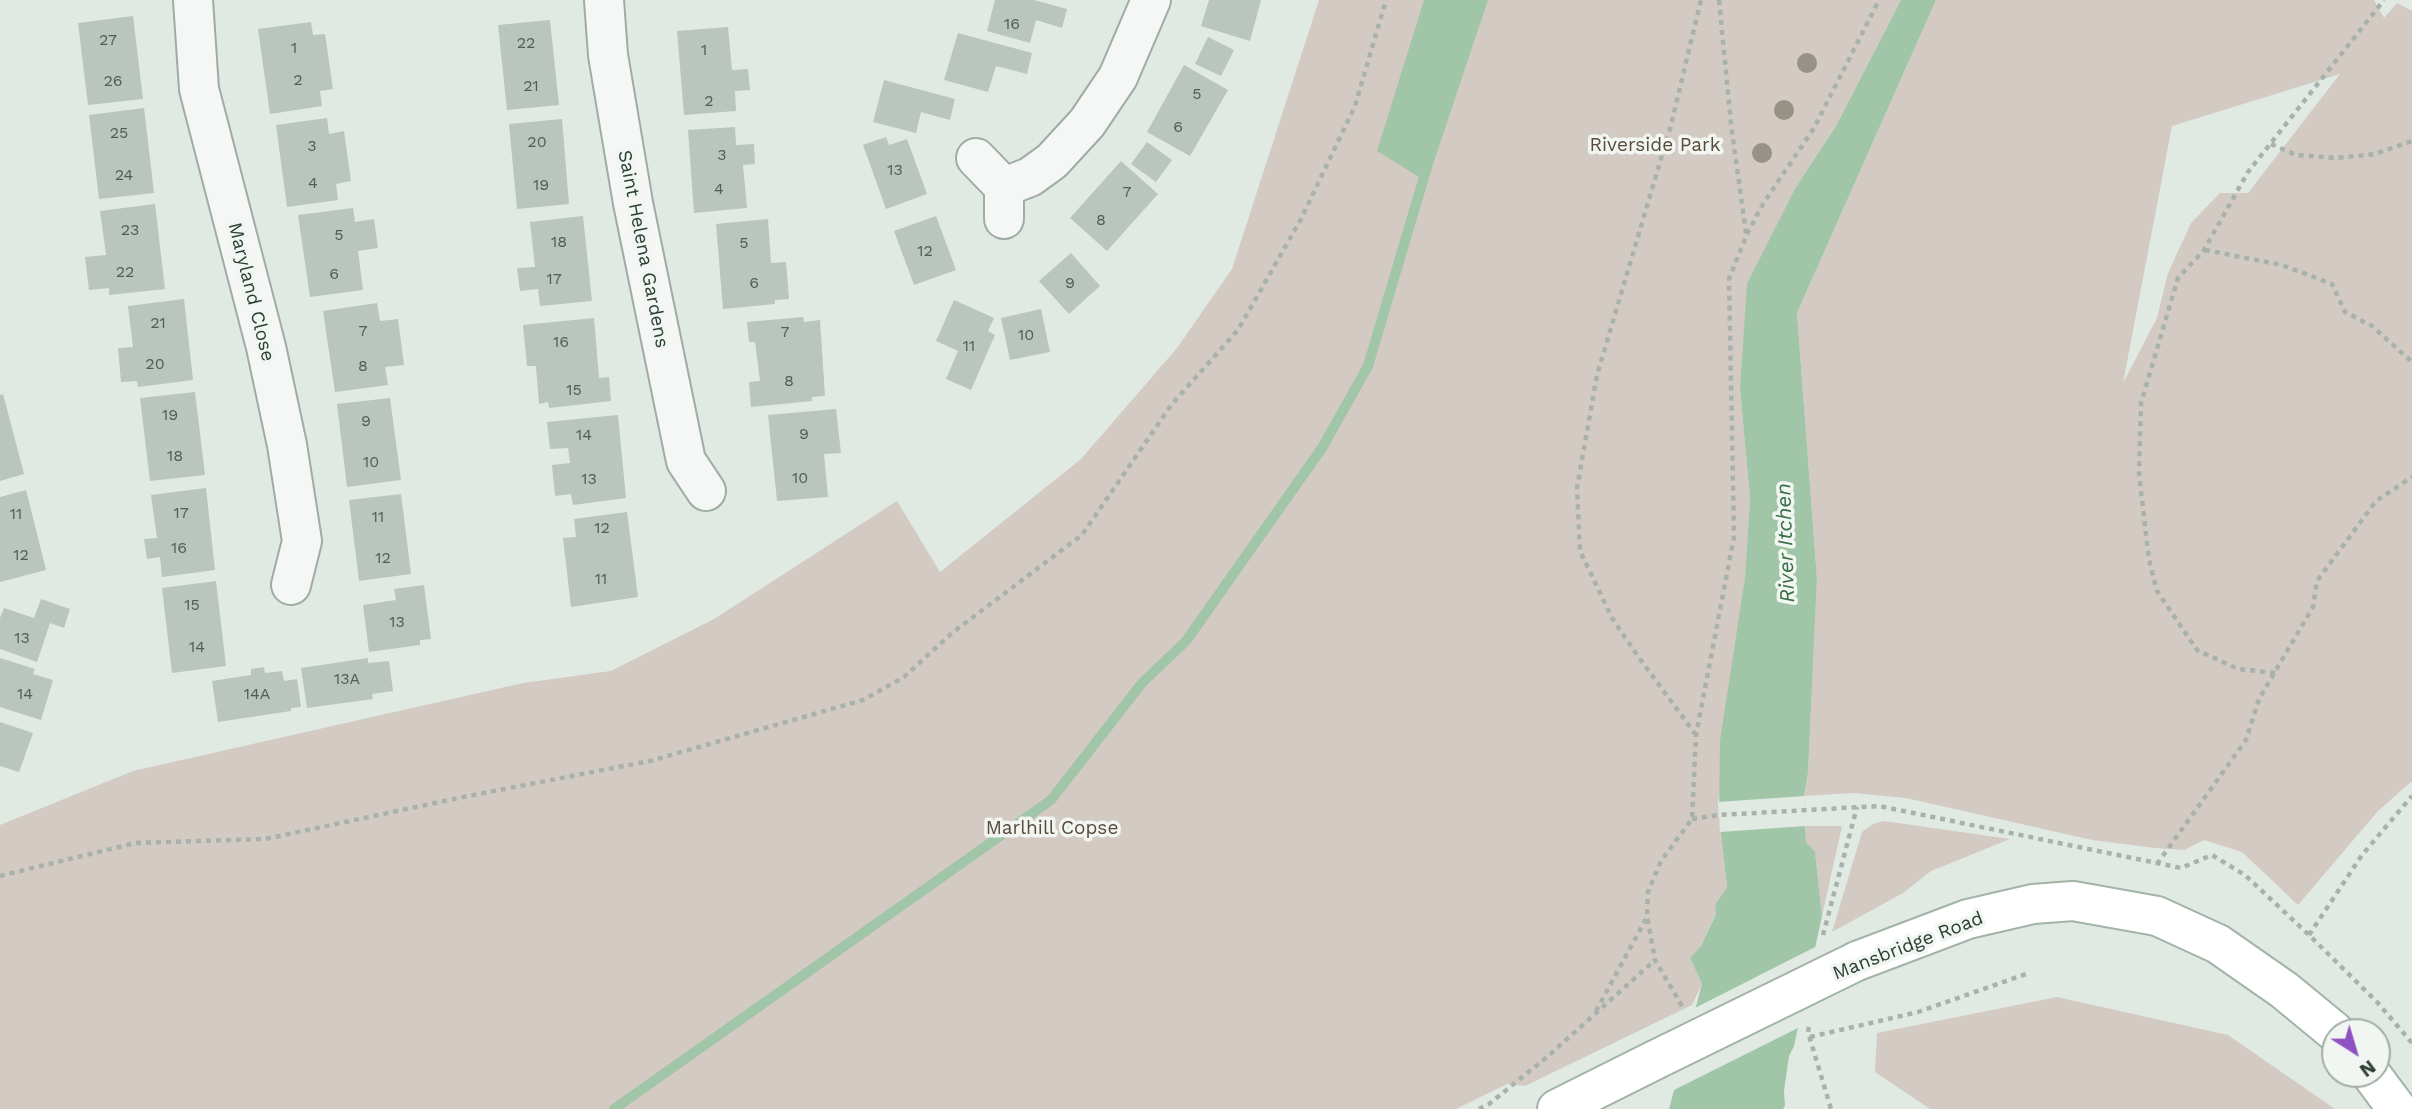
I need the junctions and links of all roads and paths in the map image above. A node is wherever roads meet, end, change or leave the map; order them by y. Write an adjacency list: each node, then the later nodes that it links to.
1 (193, 0): 17 (street, Maryland Close)
2 (604, 0): 16 (street, Saint Helena Gardens)
3 (1152, 0): 11 (street)
4 (1386, 0): 23 (path)
5 (1701, 0): 19 (path)
6 (1718, 0): 12 (path)
7 (1879, 0): 12 (path)
8 (2384, 0): 10 (path)
9 (2412, 141): 10 (path)
10 (2271, 144): 13 (path)
11 (976, 158)
12 (1746, 234): 19 (path)
13 (2204, 250): 14 (path); 18 (path)
14 (2412, 362)
15 (2412, 477): 18 (path)
16 (706, 491)
17 (291, 584)
18 (2275, 673): 22 (path)
19 (1696, 736): 21 (path)
20 (2412, 796): 25 (path)
21 (1692, 819): 22 (path); 24 (path)
22 (2157, 864): 25 (path)
23 (0, 876)
24 (1647, 916): 27 (path); 27 (path)
25 (2309, 935): 30 (path)
26 (2029, 973): 29 (path)
27 (1594, 1015): 32 (path)
28 (2321, 1020): 33 (main road, Mansbridge Road, bridge)
29 (1810, 1037)
30 (2412, 1043)
31 (2381, 1088): 34 (main road)
32 (1479, 1109)
33 (1557, 1109)
34 (2397, 1109)

